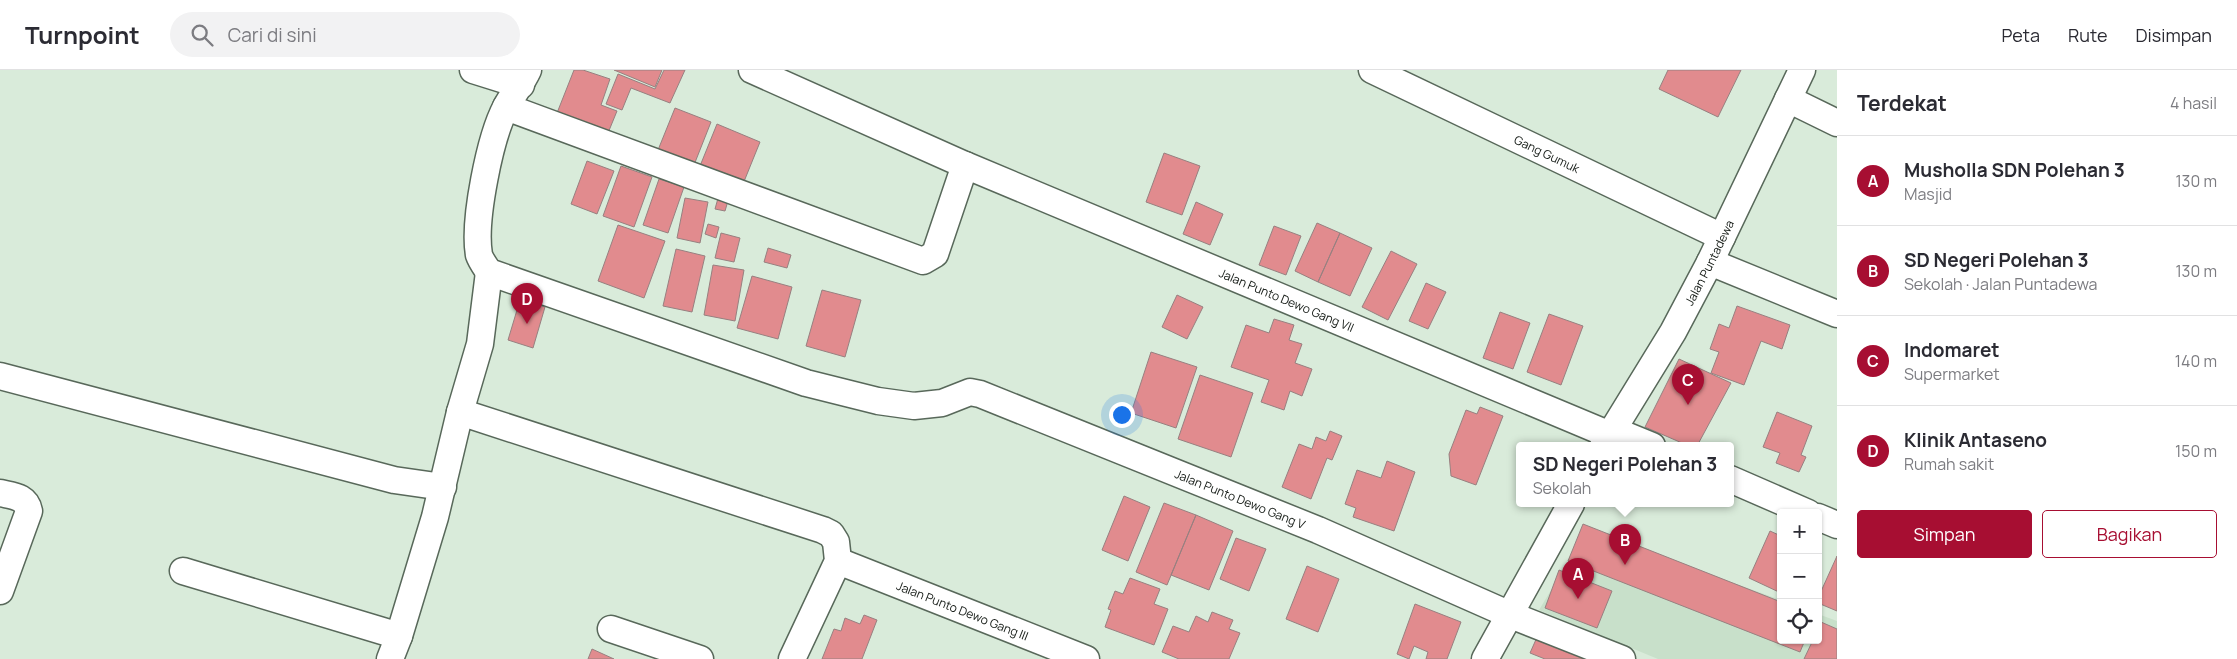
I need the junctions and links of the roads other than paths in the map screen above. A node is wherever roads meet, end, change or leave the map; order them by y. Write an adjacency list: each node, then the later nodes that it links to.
1 (473, 70): 5 (street)
2 (752, 70): 9 (street, Jalan Punto Dewo Gang VII)
3 (1372, 70): 10 (street, Gang Gumuk)
4 (1802, 70): 6 (street, Jalan Puntadewa)
5 (524, 77): 7 (street)
6 (1788, 99): 8 (street); 10 (street, Jalan Puntadewa)
7 (506, 107): 9 (street); 12 (street)
8 (1837, 123)
9 (965, 165): 16 (street, Jalan Punto Dewo Gang VII)
10 (1722, 237): 11 (street, Jalan Puntadewa)
11 (1710, 262): 13 (street); 16 (street, Jalan Puntadewa)
12 (489, 272): 15 (street); 28 (street, Jalan Punto Dewo Gang V)
13 (1837, 314)
14 (0, 376): 19 (street)
15 (460, 412): 19 (street); 25 (street)
16 (1609, 437): 17 (street, Jalan Punto Dewo Gang VII)
17 (1633, 442)
18 (1734, 481): 22 (street)
19 (443, 487): 30 (street)
20 (0, 493): 27 (street)
21 (1569, 507): 28 (street)
22 (1799, 509)
23 (1822, 519): 24 (street)
24 (1837, 525)
25 (838, 561): 32 (street); 33 (street, Jalan Punto Dewo Gang III)
26 (183, 571): 30 (street)
27 (0, 591)
28 (1508, 614): 34 (street); 35 (street, Jalan Punto Dewo Gang V)
29 (611, 628): 31 (street)
30 (395, 648)
31 (700, 659)
32 (792, 659)
33 (1086, 659)
34 (1485, 659)
35 (1622, 659)

